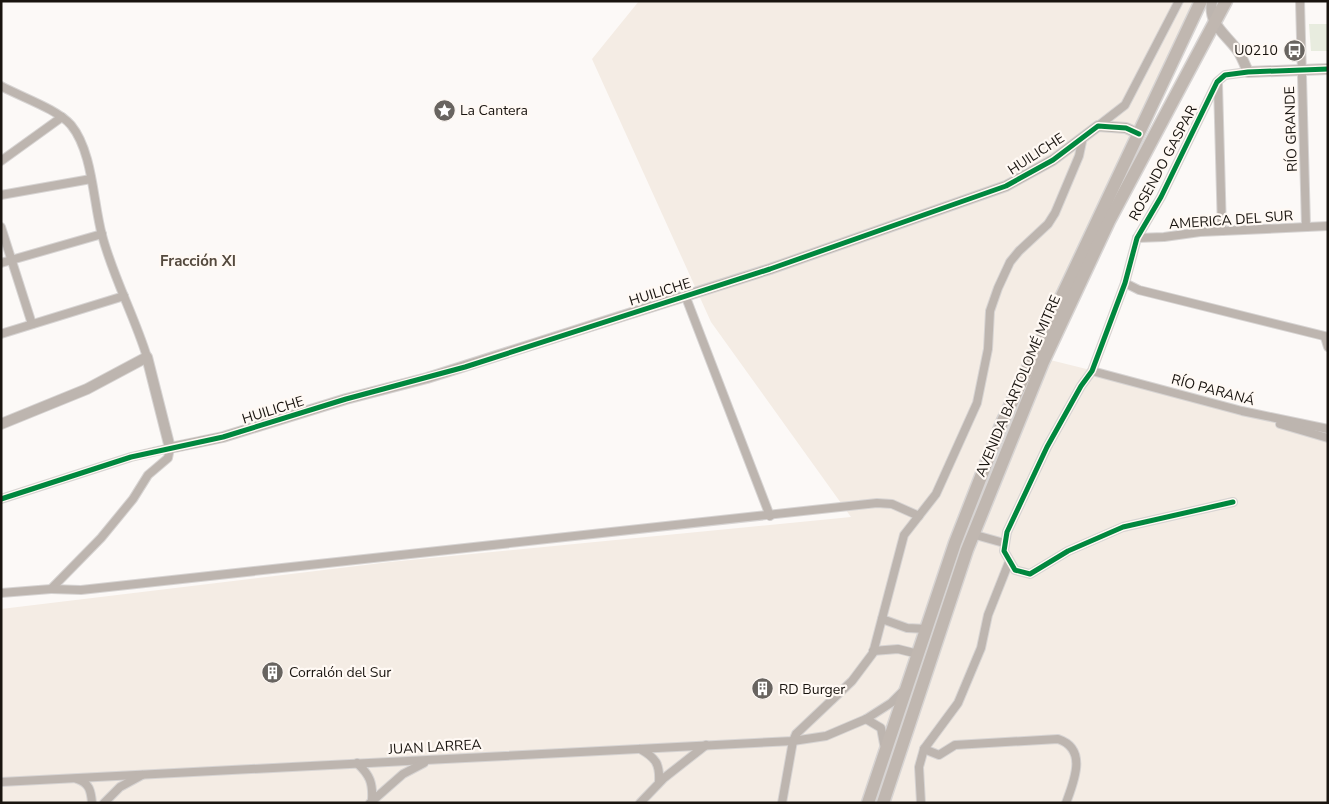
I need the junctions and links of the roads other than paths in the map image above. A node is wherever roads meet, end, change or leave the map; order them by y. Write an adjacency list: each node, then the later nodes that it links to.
1 (1179, 1): 13 (street)
2 (1201, 1): 14 (main road, AVENIDA BARTOLOMÉ MITRE)
3 (1212, 1): 6 (street)
4 (1226, 1): 6 (main road, AVENIDA BARTOLOMÉ MITRE)
5 (1300, 1): 8 (street, RÍO GRANDE)
6 (1214, 24): 9 (street); 45 (main road, AVENIDA BARTOLOMÉ MITRE)
7 (1328, 69): 8 (street)
8 (1301, 70): 9 (street); 21 (street, RÍO GRANDE)
9 (1248, 72): 10 (street)
10 (1218, 82): 22 (street); 24 (street, ROSENDO GASPAR)
11 (1, 86): 12 (street)
12 (62, 117): 16 (street); 17 (street)
13 (1098, 126): 14 (street); 15 (street, HUILICHE)
14 (1139, 134): 51 (main road, AVENIDA BARTOLOMÉ MITRE)
15 (1083, 137): 28 (street, HUILICHE); 44 (street)
16 (1, 161)
17 (91, 179): 18 (street); 23 (street)
18 (1, 195)
19 (1328, 226): 21 (street, AMERICA DEL SUR)
20 (1, 227): 25 (street)
21 (1306, 227): 22 (street, AMERICA DEL SUR)
22 (1222, 231): 24 (street, AMERICA DEL SUR)
23 (102, 234): 25 (street); 29 (street)
24 (1137, 238): 27 (street, ROSENDO GASPAR)
25 (13, 260): 26 (street); 30 (street)
26 (1, 263)
27 (1125, 283): 32 (street); 35 (street, ROSENDO GASPAR)
28 (685, 295): 40 (street, HUILICHE); 43 (street)
29 (124, 296): 30 (street); 34 (street)
30 (32, 324): 31 (street)
31 (1, 334)
32 (1326, 337): 33 (street)
33 (1328, 348)
34 (147, 356): 37 (street); 40 (street)
35 (1092, 371): 36 (street, RÍO PARANÁ); 46 (street, ROSENDO GASPAR)
36 (1242, 411): 38 (street, RÍO PARANÁ); 39 (street)
37 (1, 424)
38 (1328, 429)
39 (1328, 438)
40 (170, 448): 41 (street); 48 (street)
41 (1, 499)
42 (1233, 502): 47 (street)
43 (770, 516): 44 (street); 48 (street)
44 (919, 516): 50 (street)
45 (972, 534): 46 (street); 73 (main road, AVENIDA BARTOLOMÉ MITRE)
46 (1004, 543): 47 (street)
47 (1009, 562): 59 (street)
48 (51, 589): 49 (street)
49 (1, 593)
50 (882, 619): 51 (street); 52 (street)
51 (927, 629): 53 (main road, AVENIDA BARTOLOMÉ MITRE)
52 (873, 651): 53 (street); 56 (street)
53 (918, 654): 54 (main road, AVENIDA BARTOLOMÉ MITRE)
54 (907, 688): 55 (street, JUAN LARREA); 60 (main road, AVENIDA BARTOLOMÉ MITRE)
55 (866, 719): 56 (street, JUAN LARREA); 60 (street)
56 (792, 741): 57 (street, JUAN LARREA); 71 (street)
57 (707, 745): 58 (street, JUAN LARREA); 66 (street)
58 (640, 749): 61 (street, JUAN LARREA); 66 (street)
59 (924, 749): 74 (street); 75 (street)
60 (884, 755): 72 (main road, AVENIDA BARTOLOMÉ MITRE)
61 (436, 760): 62 (street, JUAN LARREA); 67 (street)
62 (357, 763): 63 (street, JUAN LARREA); 67 (street)
63 (144, 774): 64 (street, JUAN LARREA); 69 (street)
64 (75, 778): 65 (street, JUAN LARREA); 68 (street)
65 (1, 782)
66 (659, 782): 70 (street)
67 (371, 801)
68 (92, 803)
69 (104, 803)
70 (640, 803)
71 (782, 803)
72 (868, 803)
73 (883, 803)
74 (921, 803)
75 (1066, 803)

